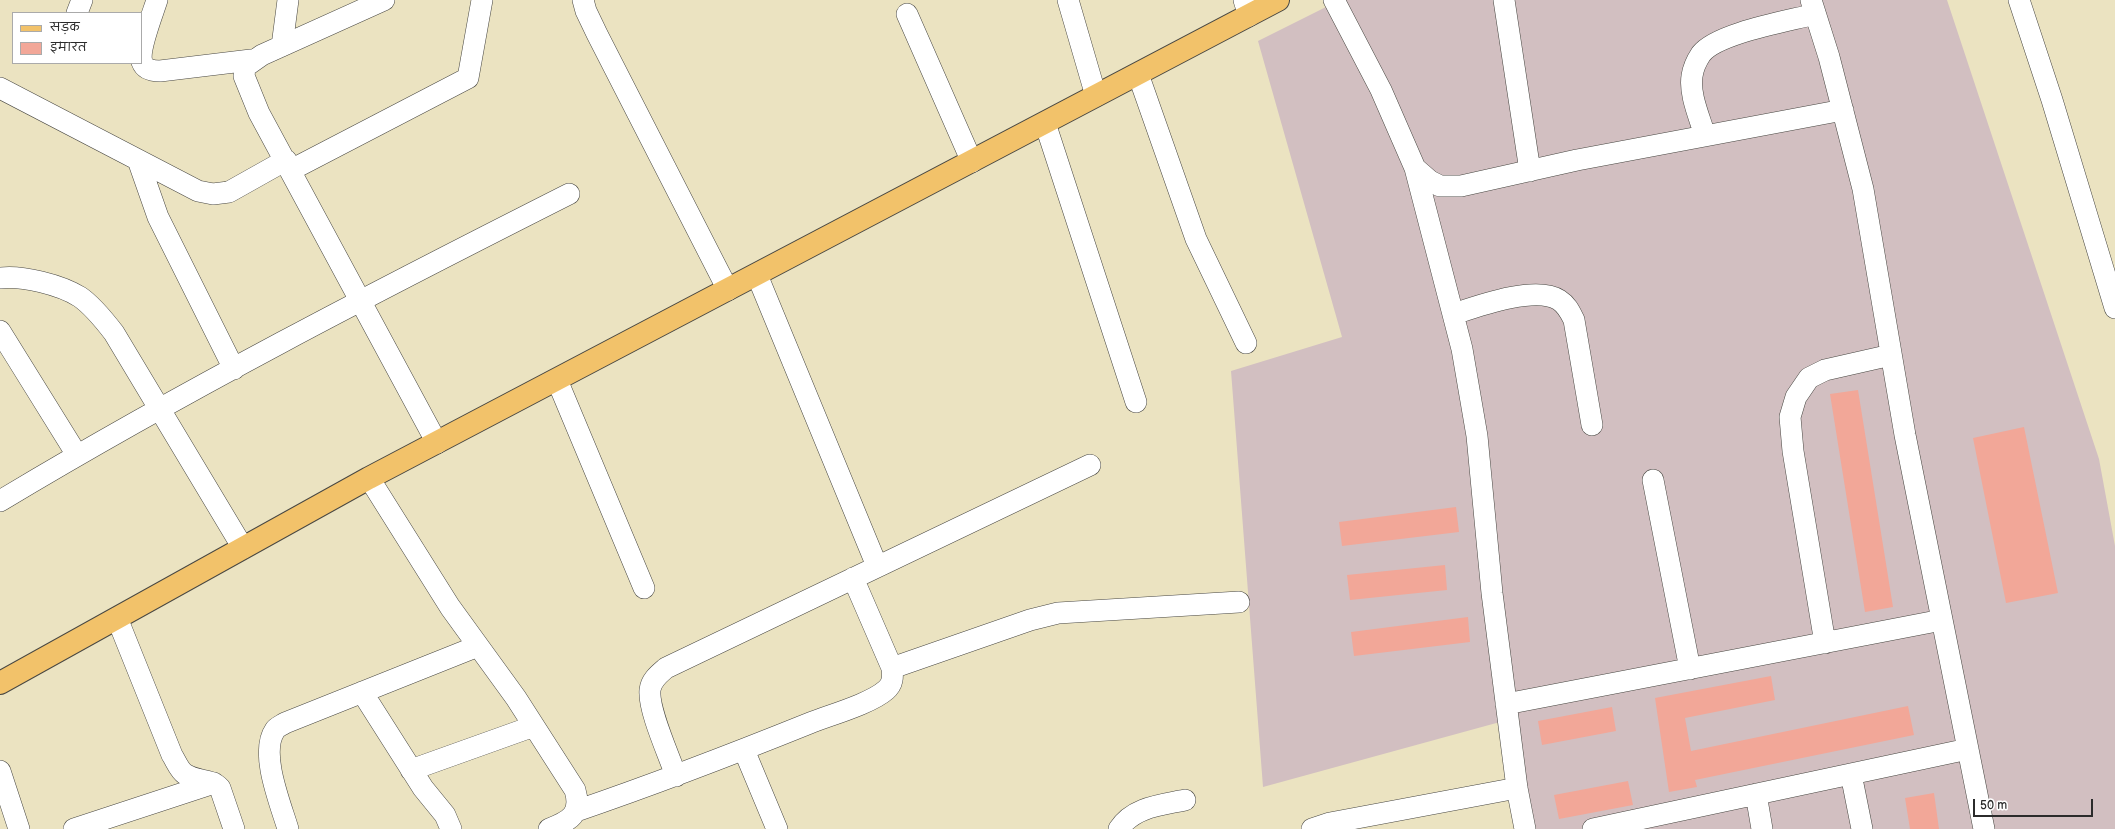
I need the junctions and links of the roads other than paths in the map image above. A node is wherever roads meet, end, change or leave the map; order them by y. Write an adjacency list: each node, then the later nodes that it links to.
1 (82, 0): 14 (street)
2 (157, 0): 17 (street)
3 (288, 0): 16 (street)
4 (384, 0): 16 (street)
5 (482, 0): 26 (street)
6 (584, 0): 32 (street)
7 (1068, 0): 20 (street)
8 (1278, 0): 13 (main road)
9 (1334, 0): 27 (street)
10 (1504, 0): 28 (street)
11 (2019, 0): 34 (street)
12 (1813, 7): 21 (street); 23 (street)
13 (1246, 8): 18 (main road)
14 (77, 12)
15 (907, 14): 25 (street)
16 (282, 46): 17 (street)
17 (252, 60): 26 (street)
18 (1138, 74): 20 (main road); 37 (street)
19 (3, 95): 24 (street)
20 (1096, 96): 22 (main road)
21 (1843, 110): 23 (street); 38 (street)
22 (1045, 123): 25 (main road); 41 (street)
23 (1705, 136): 28 (street)
24 (138, 160): 26 (street); 39 (street)
25 (972, 162): 30 (main road)
26 (289, 165): 33 (street)
27 (1415, 168): 28 (street); 35 (street)
28 (1530, 171)
29 (569, 194): 33 (street)
30 (757, 275): 32 (main road); 51 (street)
31 (0, 278): 42 (street)
32 (728, 290): 40 (main road)
33 (360, 300): 39 (street); 44 (street)
34 (2115, 308)
35 (1454, 314): 43 (street); 63 (street)
36 (0, 331): 45 (street)
37 (1246, 343)
38 (1892, 355): 56 (street); 57 (street)
39 (234, 368): 42 (street)
40 (557, 380): 44 (main road); 53 (street)
41 (1136, 402)
42 (161, 408): 45 (street); 50 (street)
43 (1592, 425)
44 (437, 443): 47 (main road)
45 (78, 455): 49 (street)
46 (1090, 465): 51 (street)
47 (369, 478): 50 (main road); 58 (street)
48 (1653, 480): 60 (street)
49 (0, 501)
50 (243, 548): 55 (main road)
51 (877, 566): 52 (street)
52 (853, 578): 59 (street); 70 (street)
53 (644, 588)
54 (1239, 602): 59 (street)
55 (117, 618): 61 (main road); 71 (street)
56 (1942, 620): 57 (street); 65 (street)
57 (1825, 643): 60 (street)
58 (478, 646): 62 (street); 64 (street)
59 (892, 668): 66 (street)
60 (1690, 669): 63 (street)
61 (0, 683)
62 (362, 692): 67 (street); 80 (street)
63 (1506, 704): 72 (street)
64 (534, 726): 67 (street); 75 (street)
65 (1968, 749): 69 (street); 90 (street)
66 (744, 750): 70 (street); 83 (street)
67 (412, 770): 81 (street)
68 (0, 772): 77 (street)
69 (1851, 774): 73 (street); 89 (street)
70 (676, 776): 75 (street)
71 (216, 783): 78 (street); 79 (street)
72 (1517, 788): 76 (street); 86 (street)
73 (1756, 794): 87 (street); 88 (street)
74 (1185, 800): 84 (street)
75 (576, 811): 82 (street)
76 (1354, 824): 85 (street)
77 (19, 829)
78 (74, 829)
79 (234, 829)
80 (288, 829)
81 (451, 829)
82 (549, 829)
83 (777, 829)
84 (1119, 829)
85 (1312, 829)
86 (1525, 829)
87 (1592, 829)
88 (1762, 829)
89 (1862, 829)
90 (1984, 829)

